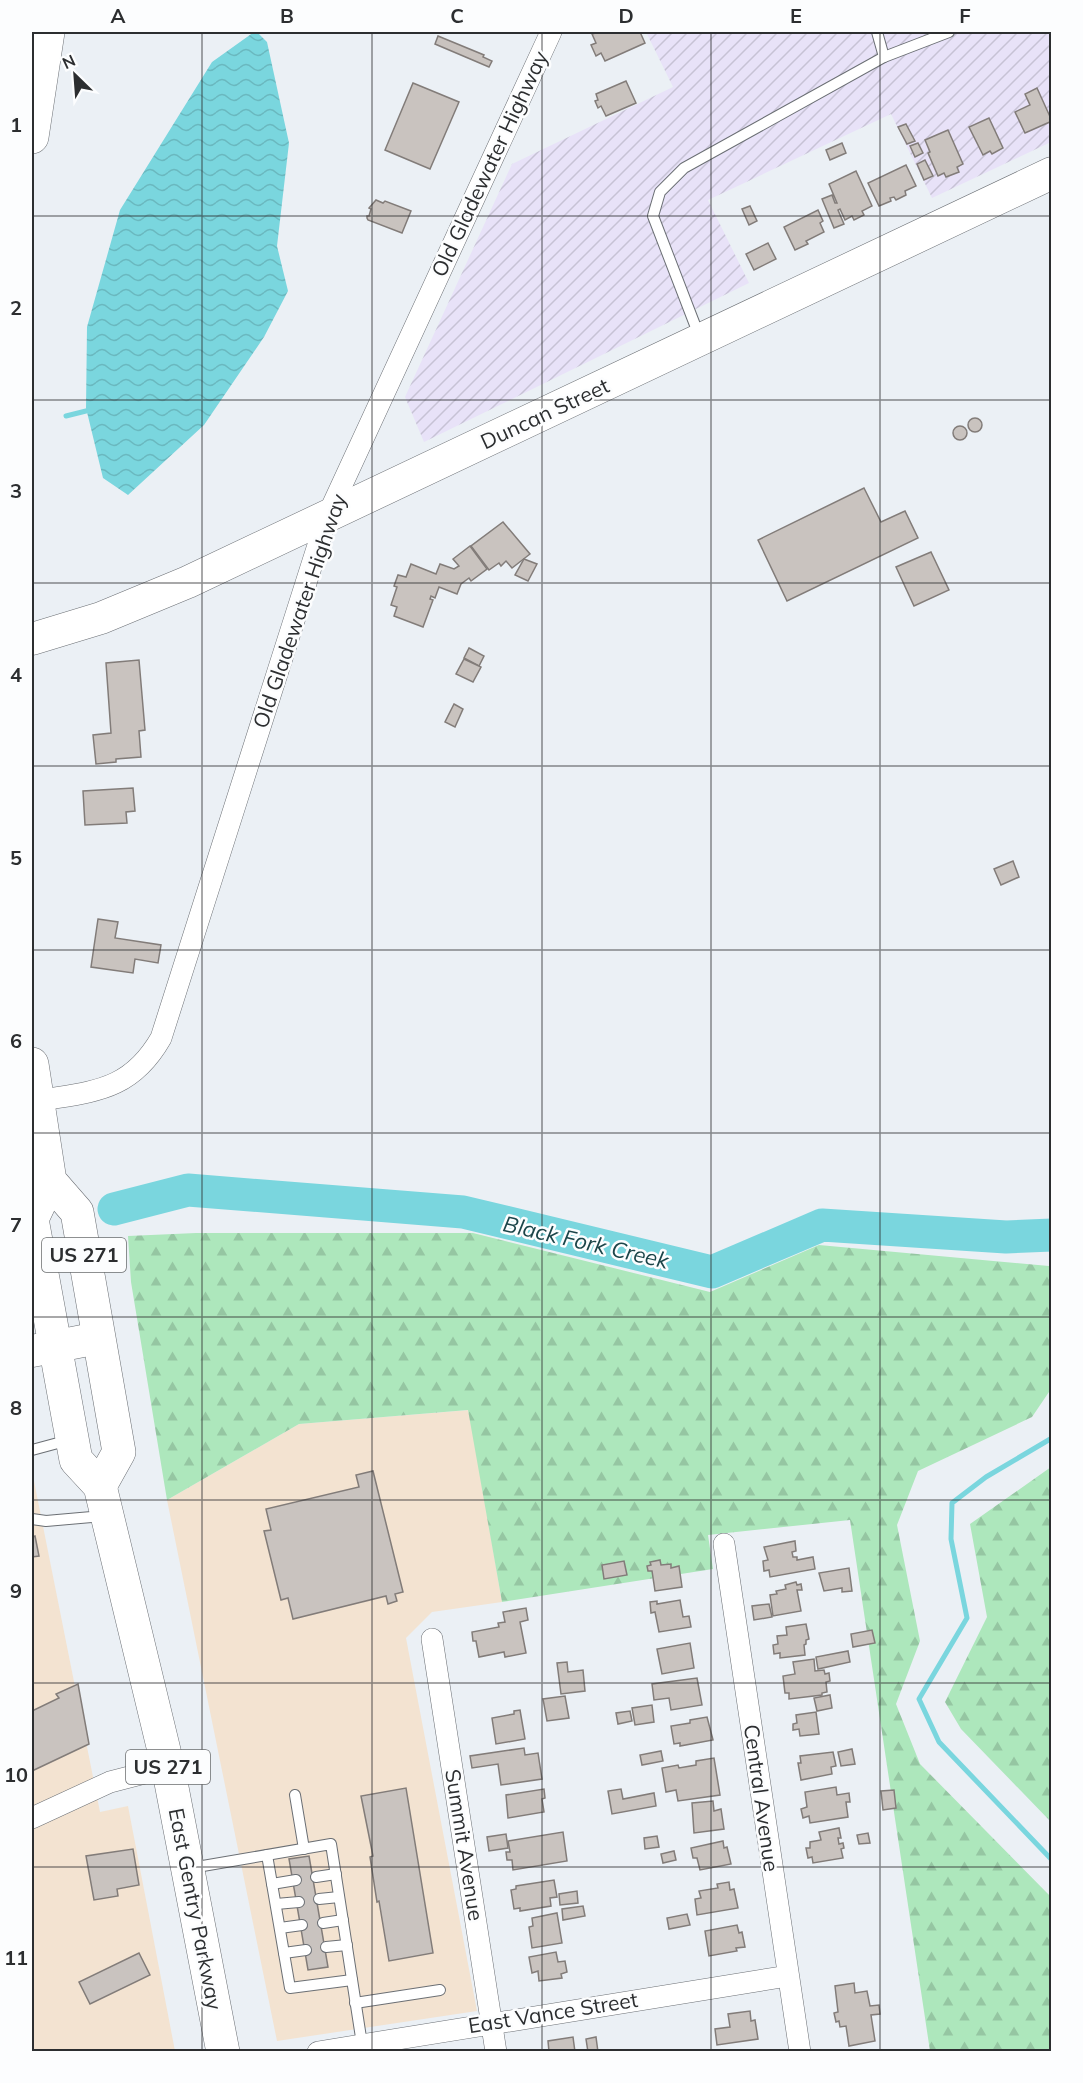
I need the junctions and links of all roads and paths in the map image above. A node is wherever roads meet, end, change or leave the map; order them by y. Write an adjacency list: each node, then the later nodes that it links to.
1 (48, 32): 6 (main road)
2 (551, 32): 9 (street, Old Gladewater Highway)
3 (877, 32): 5 (lane)
4 (949, 32): 5 (lane)
5 (884, 57): 8 (lane)
6 (32, 137)
7 (1052, 173): 8 (street, Duncan Street)
8 (701, 341): 9 (street, Duncan Street)
9 (327, 517): 10 (street, Duncan Street); 12 (street, Old Gladewater Highway)
10 (32, 639)
11 (32, 1064): 12 (main road)
12 (37, 1101): 13 (main road)
13 (50, 1181): 14 (main road, US 271); 15 (main road, East Gentry Parkway / US 271)
14 (98, 1338): 15 (street); 18 (main road, US 271)
15 (43, 1348): 16 (main road, East Gentry Parkway / US 271)
16 (73, 1439): 17 (lane); 18 (main road, East Gentry Parkway / US 271)
17 (32, 1450)
18 (103, 1501): 19 (lane); 22 (main road, East Gentry Parkway / US 271)
19 (32, 1519)
20 (724, 1544): 44 (street, Central Avenue)
21 (432, 1640): 48 (street, Summit Avenue)
22 (168, 1767): 24 (street); 27 (main road, East Gentry Parkway / US 271)
23 (295, 1795): 25 (lane)
24 (32, 1818)
25 (304, 1849): 26 (lane); 28 (lane)
26 (267, 1855): 27 (lane); 31 (lane)
27 (188, 1868): 50 (main road, East Gentry Parkway / US 271)
28 (336, 1874): 29 (lane); 32 (lane)
29 (316, 1877)
30 (296, 1880): 31 (lane)
31 (272, 1884): 35 (lane)
32 (339, 1897): 33 (lane); 36 (lane)
33 (318, 1899)
34 (299, 1902): 35 (lane)
35 (276, 1904): 39 (lane)
36 (343, 1920): 37 (lane); 40 (lane)
37 (322, 1923)
38 (302, 1925): 39 (lane)
39 (280, 1928): 43 (lane)
40 (347, 1945): 41 (lane); 45 (lane)
41 (326, 1947)
42 (306, 1950): 43 (lane)
43 (284, 1953): 45 (lane)
44 (788, 1977): 48 (street, East Vance Street); 53 (street, Central Avenue)
45 (352, 1980): 47 (lane)
46 (440, 1990): 47 (lane)
47 (355, 2003): 49 (lane)
48 (491, 2022): 49 (street, East Vance Street); 52 (street, Summit Avenue)
49 (362, 2044): 51 (street, East Vance Street)
50 (223, 2052)
51 (318, 2052)
52 (496, 2052)
53 (800, 2052)

